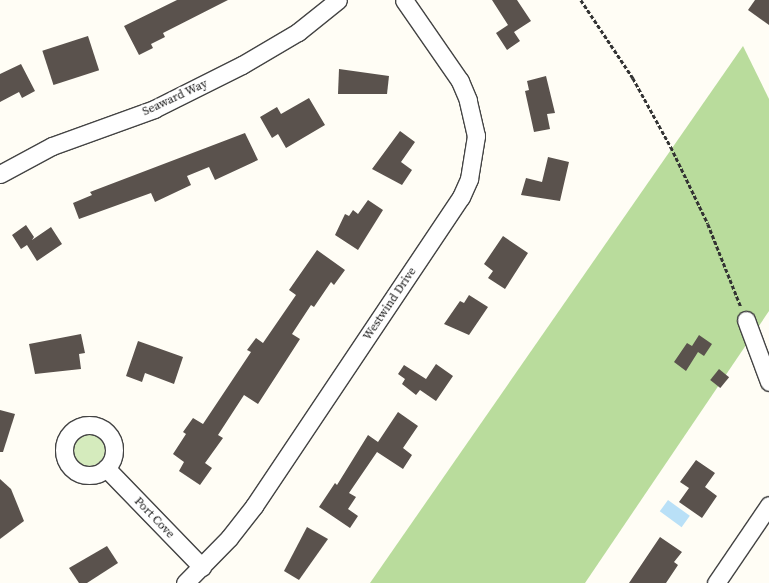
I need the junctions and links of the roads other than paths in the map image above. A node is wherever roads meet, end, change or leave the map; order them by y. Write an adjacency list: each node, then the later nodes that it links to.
1 (338, 0): 3 (street, Seaward Way)
2 (404, 0): 8 (street, Westwind Drive)
3 (0, 174)
4 (746, 320): 5 (street)
5 (769, 382)
6 (106, 468): 8 (street, Port Cove)
7 (769, 505): 10 (street)
8 (202, 567): 9 (street, Westwind Drive)
9 (185, 583)
10 (716, 583)

